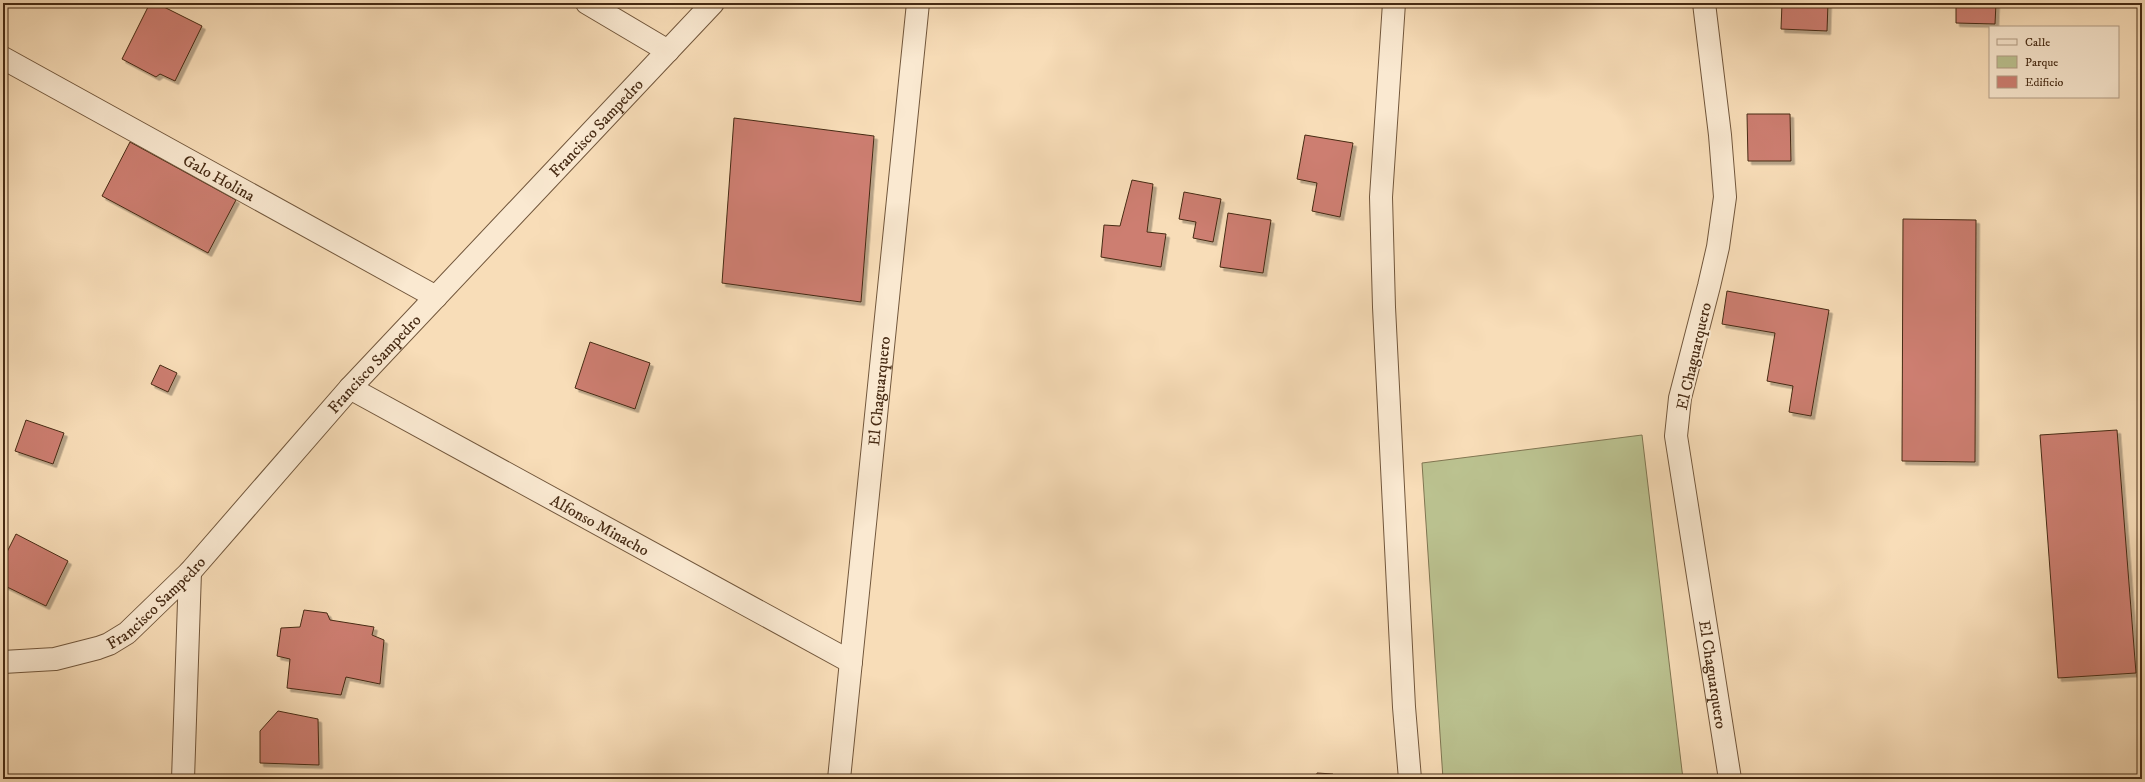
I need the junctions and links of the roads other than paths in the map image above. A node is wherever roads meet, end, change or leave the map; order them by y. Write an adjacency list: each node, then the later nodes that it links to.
1 (588, 3): 6 (street)
2 (713, 3): 6 (street, Francisco Sampedro)
3 (918, 3): 12 (street, El Chaguarquero)
4 (1394, 3): 15 (street)
5 (1704, 3): 16 (street, El Chaguarquero)
6 (668, 51): 8 (street, Francisco Sampedro)
7 (3, 58): 8 (street, Galo Holina)
8 (436, 297): 9 (street, Francisco Sampedro)
9 (350, 388): 10 (street, Francisco Sampedro); 12 (street, Alfonso Minacho)
10 (190, 572): 11 (street, Francisco Sampedro); 13 (street)
11 (3, 662)
12 (851, 662): 14 (street, El Chaguarquero)
13 (183, 779)
14 (839, 779)
15 (1410, 779)
16 (1730, 779)

